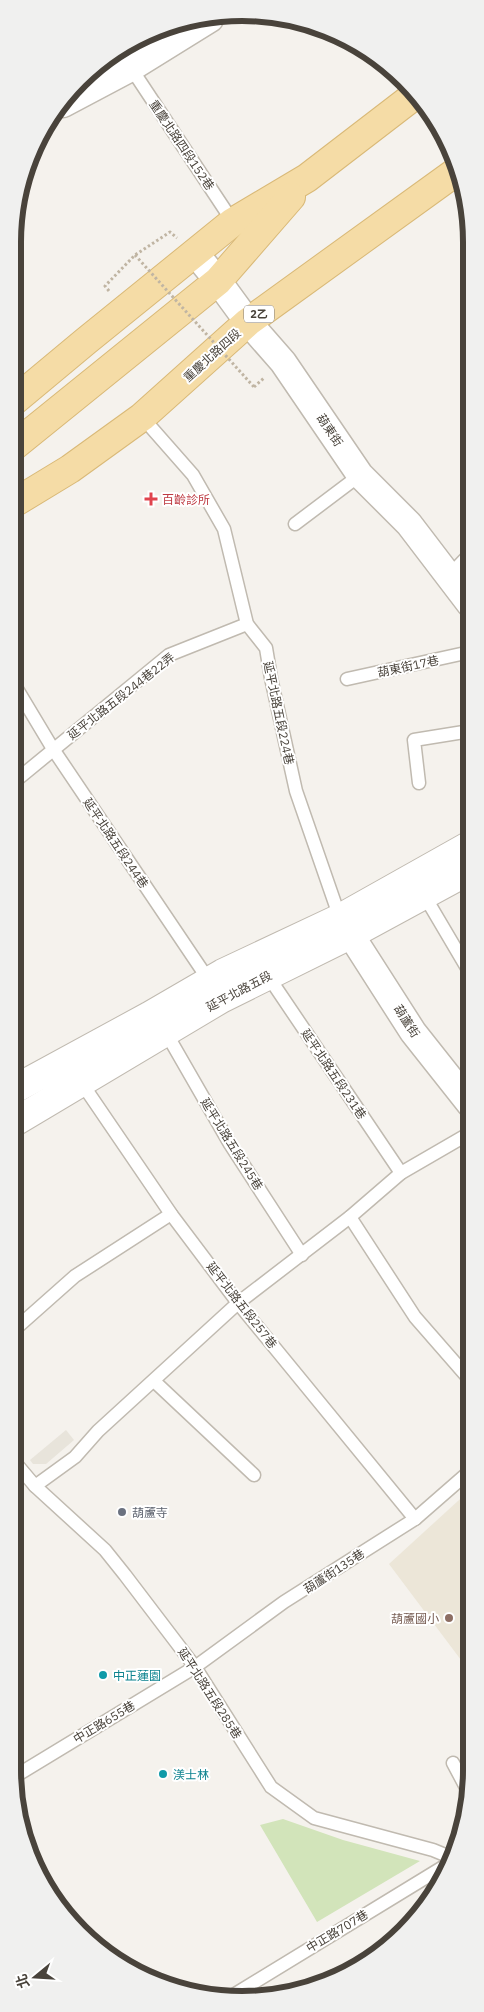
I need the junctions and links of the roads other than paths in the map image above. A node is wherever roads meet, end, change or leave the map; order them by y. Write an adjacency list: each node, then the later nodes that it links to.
1 (199, 25): 2 (street)
2 (131, 68): 3 (street); 7 (lane, 重慶北路四段152巷)
3 (75, 98)
4 (410, 99): 6 (main road)
5 (452, 174): 10 (main road, 重慶北路四段 / 2乙)
6 (307, 178): 7 (main road); 9 (main road)
7 (233, 222): 8 (main road)
8 (194, 253): 9 (street, 葫東街); 11 (main road)
9 (218, 281): 10 (street, 葫東街); 13 (main road)
10 (248, 322): 12 (main road, 重慶北路四段 / 2乙); 15 (street, 葫東街)
11 (21, 396)
12 (142, 417): 14 (main road, 重慶北路四段 / 2乙); 22 (lane, 延平北路五段224巷)
13 (21, 440)
14 (70, 469): 16 (main road, 重慶北路四段 / 2乙); 17 (main road)
15 (360, 475): 18 (lane); 20 (street, 葫東街)
16 (21, 498)
17 (21, 511)
18 (295, 524)
19 (463, 561): 20 (lane)
20 (448, 577): 21 (street, 葫東街)
21 (463, 595)
22 (248, 624): 27 (lane, 延平北路五段244巷22弄); 33 (lane, 延平北路五段224巷)
23 (463, 654): 24 (lane, 葫東街17巷)
24 (347, 679)
25 (21, 696): 27 (lane, 延平北路五段244巷)
26 (463, 732): 29 (lane)
27 (53, 750): 28 (lane, 延平北路五段244巷22弄); 36 (lane, 延平北路五段244巷)
28 (21, 776)
29 (419, 783)
30 (463, 850): 33 (street)
31 (463, 874): 32 (street, 延平北路五段)
32 (424, 895): 33 (street, 延平北路五段); 34 (lane)
33 (346, 926): 35 (street, 延平北路五段); 36 (street, 延平北路五段); 40 (street, 葫蘆街)
34 (463, 961)
35 (268, 976): 36 (street, 延平北路五段); 43 (lane, 延平北路五段231巷)
36 (215, 990): 37 (street, 延平北路五段); 39 (street, 延平北路五段)
37 (165, 1031): 38 (street, 延平北路五段); 46 (lane, 延平北路五段245巷)
38 (81, 1082): 41 (street, 延平北路五段); 44 (lane, 延平北路五段257巷)
39 (21, 1086)
40 (463, 1095)
41 (21, 1118)
42 (463, 1137): 43 (lane)
43 (401, 1173): 45 (lane)
44 (170, 1214): 47 (lane, 延平北路五段257巷); 48 (lane)
45 (350, 1217): 46 (lane); 49 (lane)
46 (302, 1254): 47 (lane)
47 (238, 1303): 50 (lane); 55 (lane, 延平北路五段257巷)
48 (21, 1324)
49 (463, 1372)
50 (154, 1381): 52 (lane); 54 (lane)
51 (21, 1469): 54 (lane, 延平北路五段285巷)
52 (254, 1476)
53 (463, 1477): 55 (lane, 葫蘆街135巷)
54 (35, 1486): 56 (lane, 延平北路五段285巷)
55 (415, 1519): 56 (lane, 葫蘆街135巷)
56 (195, 1667): 58 (lane, 中正路655巷); 60 (lane, 延平北路五段285巷)
57 (453, 1763): 59 (lane)
58 (21, 1773)
59 (462, 1779)
60 (446, 1855)
61 (439, 1869): 62 (lane, 中正路707巷)
62 (240, 1991)

